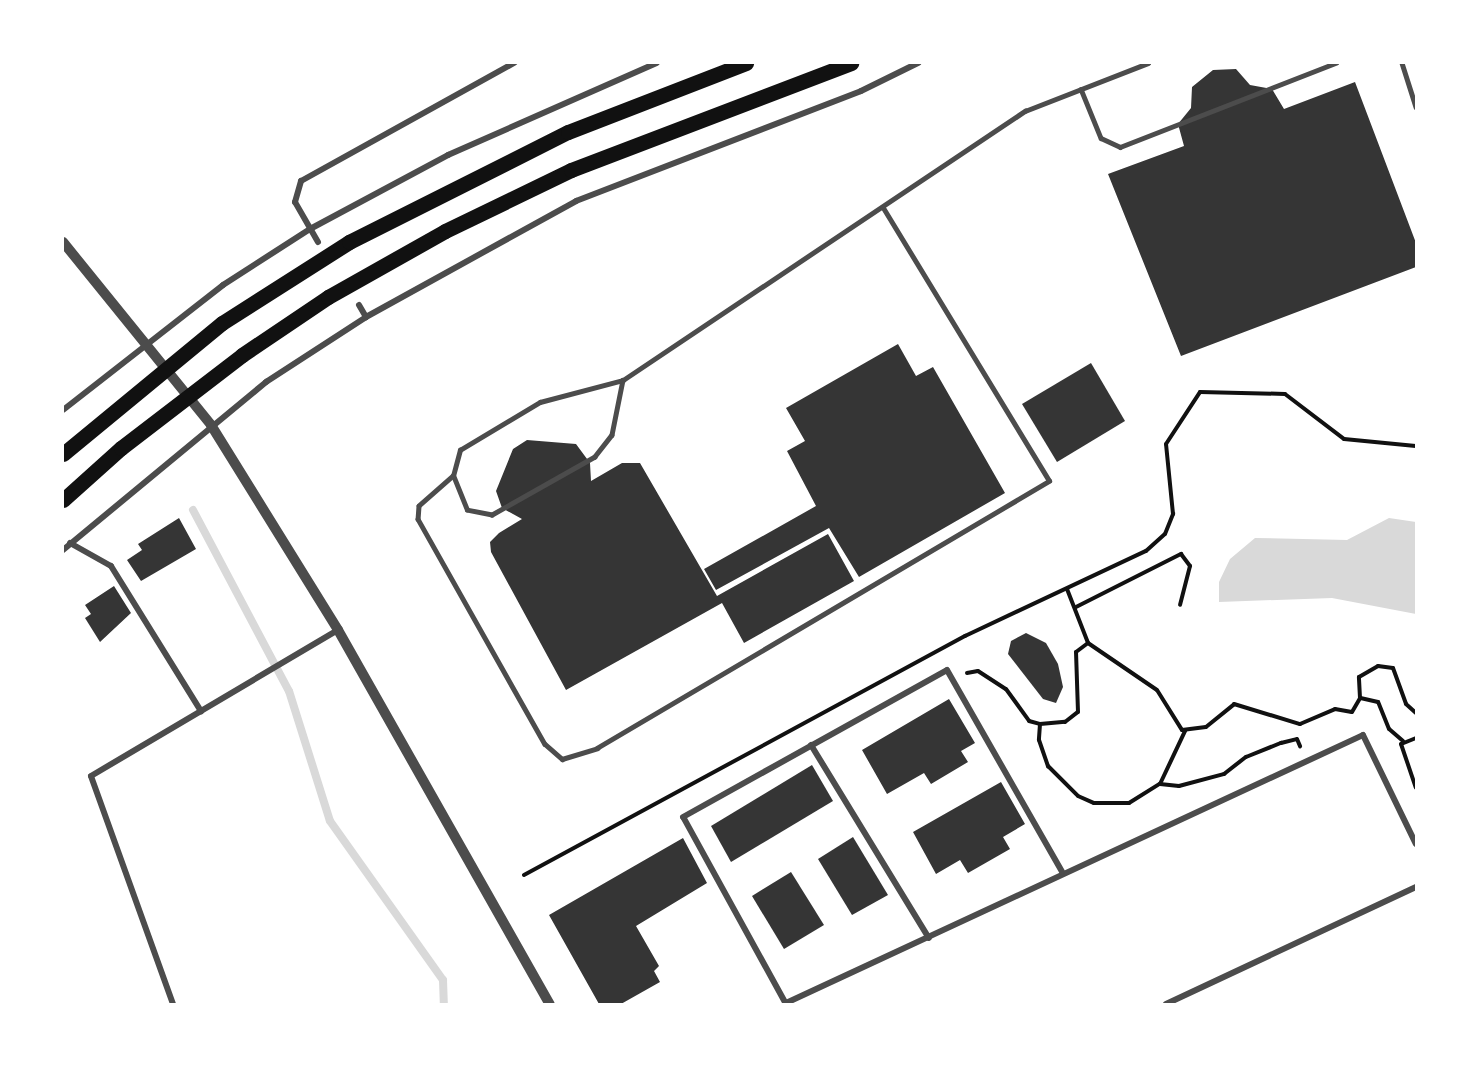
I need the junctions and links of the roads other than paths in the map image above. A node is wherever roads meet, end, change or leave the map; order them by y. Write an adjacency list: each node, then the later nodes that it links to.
1 (514, 63): 12 (street)
2 (657, 63): 12 (street)
3 (746, 63): 21 (main road)
4 (851, 63): 23 (main road)
5 (918, 63): 16 (street)
6 (1148, 63): 9 (lane)
7 (1336, 63): 9 (lane)
8 (1402, 63): 10 (lane)
9 (1081, 89): 11 (lane)
10 (1416, 107)
11 (883, 208): 18 (lane); 22 (lane)
12 (310, 229): 14 (street); 17 (street)
13 (63, 242): 17 (street)
14 (318, 242)
15 (359, 305): 16 (street)
16 (366, 317): 20 (street)
17 (145, 342): 19 (street); 20 (street)
18 (623, 380): 22 (lane); 22 (lane)
19 (63, 410)
20 (211, 425): 24 (street); 26 (street)
21 (63, 454)
22 (453, 476)
23 (63, 500)
24 (70, 543): 25 (street); 27 (street)
25 (63, 550)
26 (338, 630): 27 (street); 34 (street)
27 (201, 711): 33 (street)
28 (811, 745): 30 (street); 32 (street); 35 (street)
29 (1416, 844): 30 (street)
30 (1062, 872): 32 (street)
31 (1416, 887): 36 (street)
32 (929, 938): 35 (street)
33 (173, 1004)
34 (550, 1004)
35 (786, 1004)
36 (1166, 1004)

